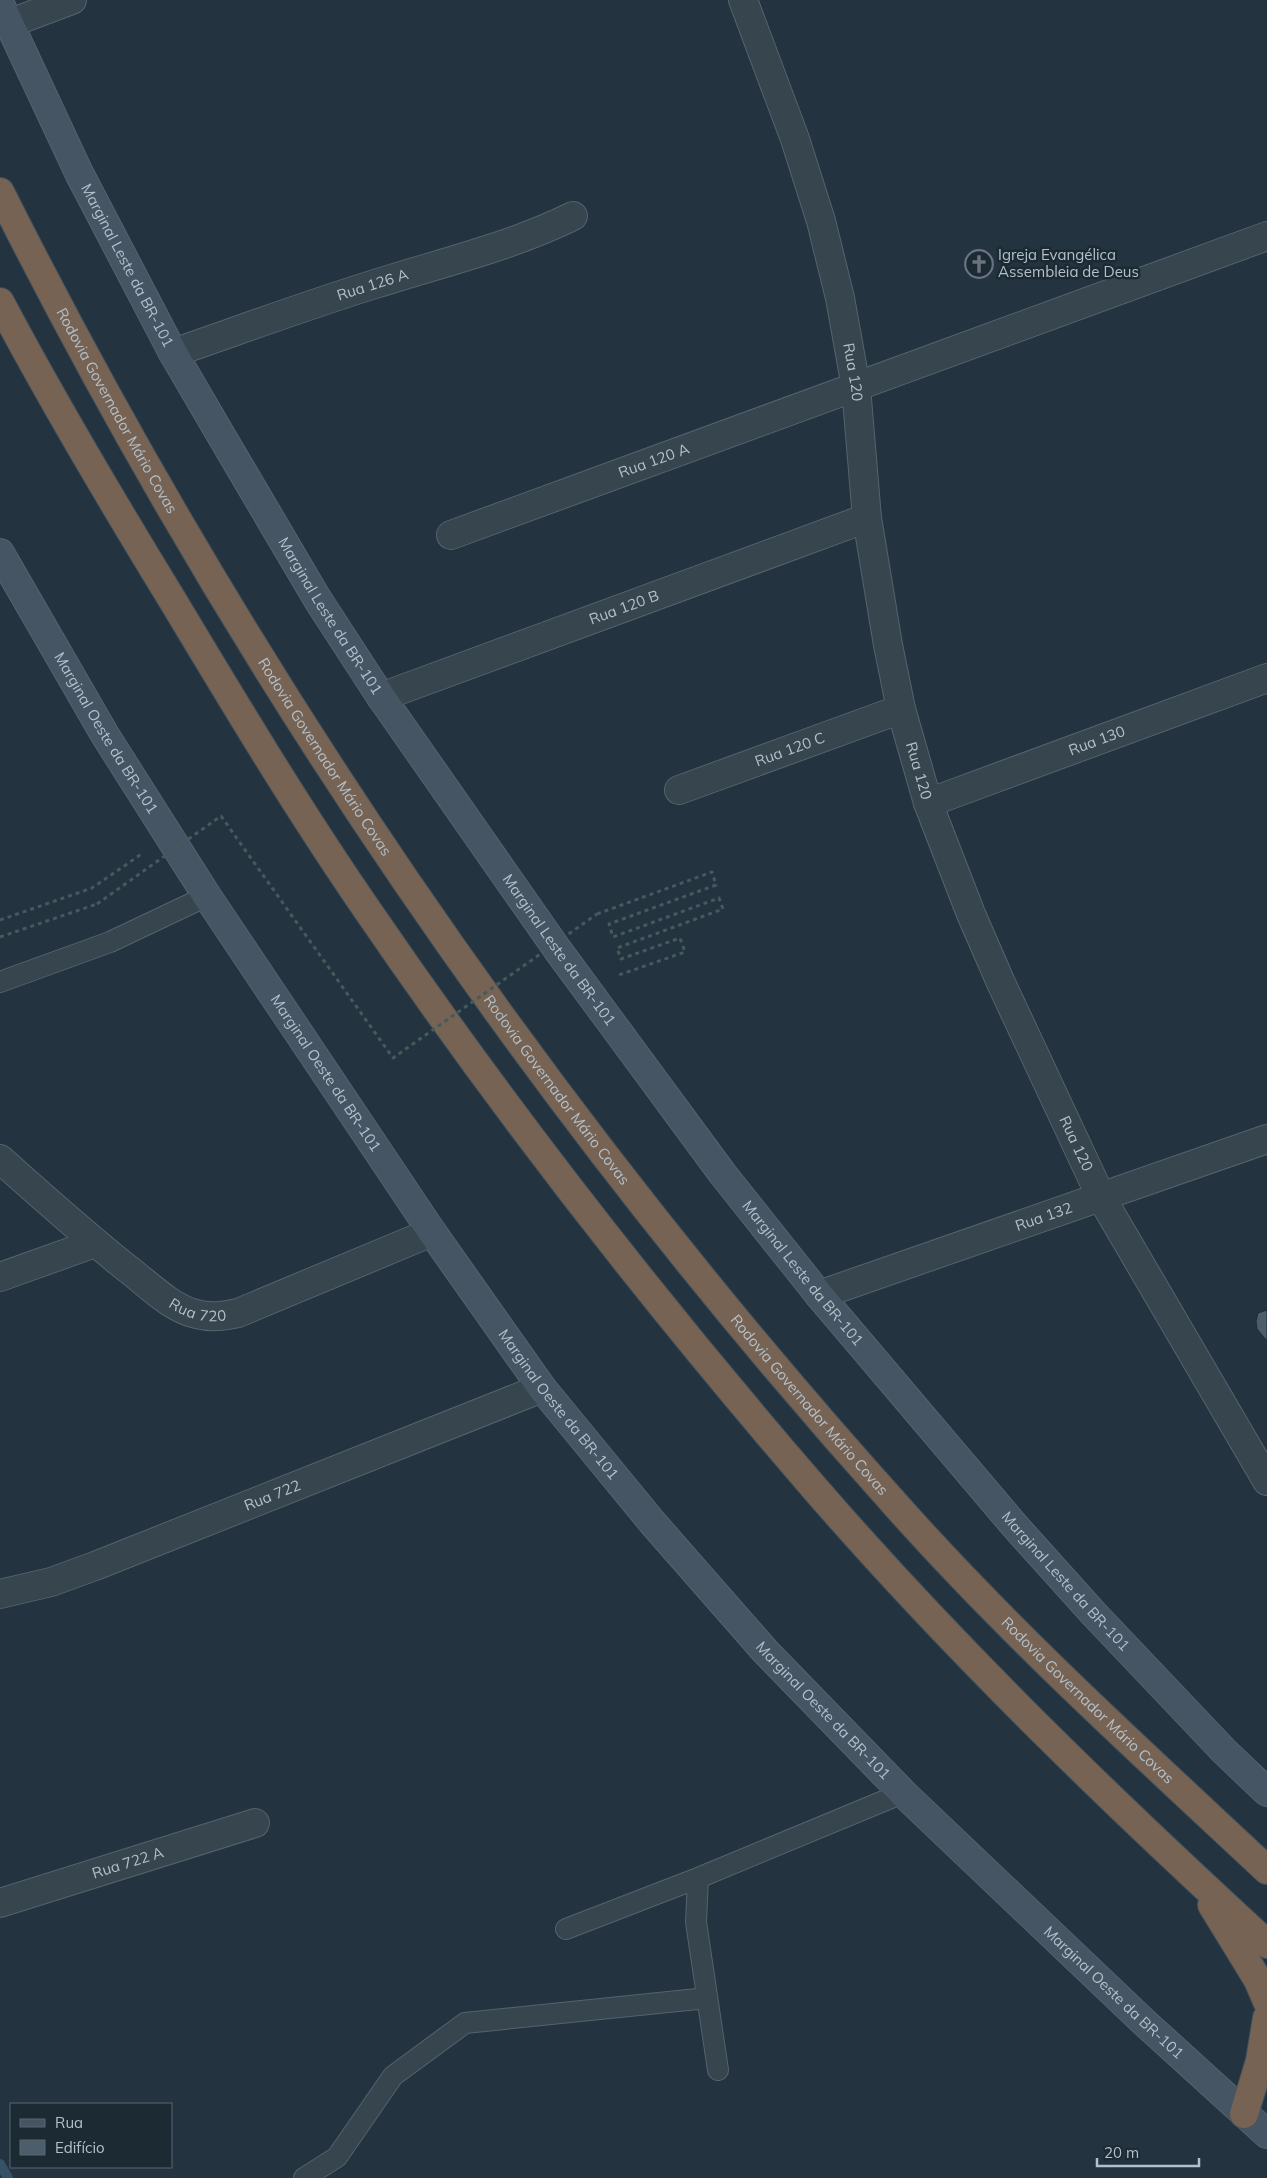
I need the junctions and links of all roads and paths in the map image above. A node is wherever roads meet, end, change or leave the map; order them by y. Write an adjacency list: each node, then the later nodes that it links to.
1 (72, 0): 3 (street)
2 (742, 0): 9 (street, Rua 120)
3 (4, 14): 8 (main road, Marginal Leste da BR-101)
4 (0, 192): 37 (highway, Rodovia Governador Mário Covas)
5 (573, 216): 8 (street, Rua 126 A)
6 (1267, 236): 9 (street, Rua 120 A)
7 (0, 302): 39 (highway)
8 (173, 353): 14 (main road, Marginal Leste da BR-101)
9 (856, 387): 10 (street, Rua 120); 11 (street, Rua 120 A)
10 (867, 518): 14 (street, Rua 120 B); 15 (street, Rua 120)
11 (451, 535)
12 (0, 553): 18 (main road, Marginal Oeste da BR-101)
13 (1267, 678): 17 (street, Rua 130)
14 (381, 697): 30 (main road, Marginal Leste da BR-101)
15 (901, 709): 16 (street, Rua 120 C); 17 (street, Rua 120)
16 (679, 790)
17 (928, 803): 26 (street, Rua 120)
18 (168, 835): 19 (main road, Marginal Oeste da BR-101); 20 (path)
19 (207, 896): 23 (lane); 27 (main road, Marginal Oeste da BR-101)
20 (0, 920)
21 (0, 937): 22 (path, bridge)
22 (614, 977)
23 (0, 982)
24 (1267, 1139): 26 (street, Rua 132)
25 (0, 1159): 28 (street, Rua 720)
26 (1101, 1197): 30 (street, Rua 132); 32 (street, Rua 120)
27 (432, 1232): 28 (street, Rua 720); 31 (main road, Marginal Oeste da BR-101)
28 (95, 1243): 29 (street)
29 (0, 1277)
30 (819, 1295): 35 (main road, Marginal Leste da BR-101)
31 (542, 1388): 33 (street, Rua 722); 34 (main road, Marginal Oeste da BR-101)
32 (1267, 1481)
33 (0, 1594)
34 (903, 1792): 38 (lane); 47 (main road, Marginal Oeste da BR-101)
35 (1267, 1792)
36 (256, 1823): 40 (street, Rua 722 A)
37 (1267, 1870)
38 (698, 1878): 41 (lane); 43 (lane)
39 (1195, 1878): 42 (highway); 44 (highway)
40 (0, 1903)
41 (566, 1929)
42 (1267, 1944)
43 (707, 1998): 46 (lane); 49 (lane)
44 (1267, 2000)
45 (1267, 2018): 47 (highway)
46 (718, 2070)
47 (1244, 2114): 48 (main road, Marginal Oeste da BR-101)
48 (1267, 2134)
49 (304, 2178)

